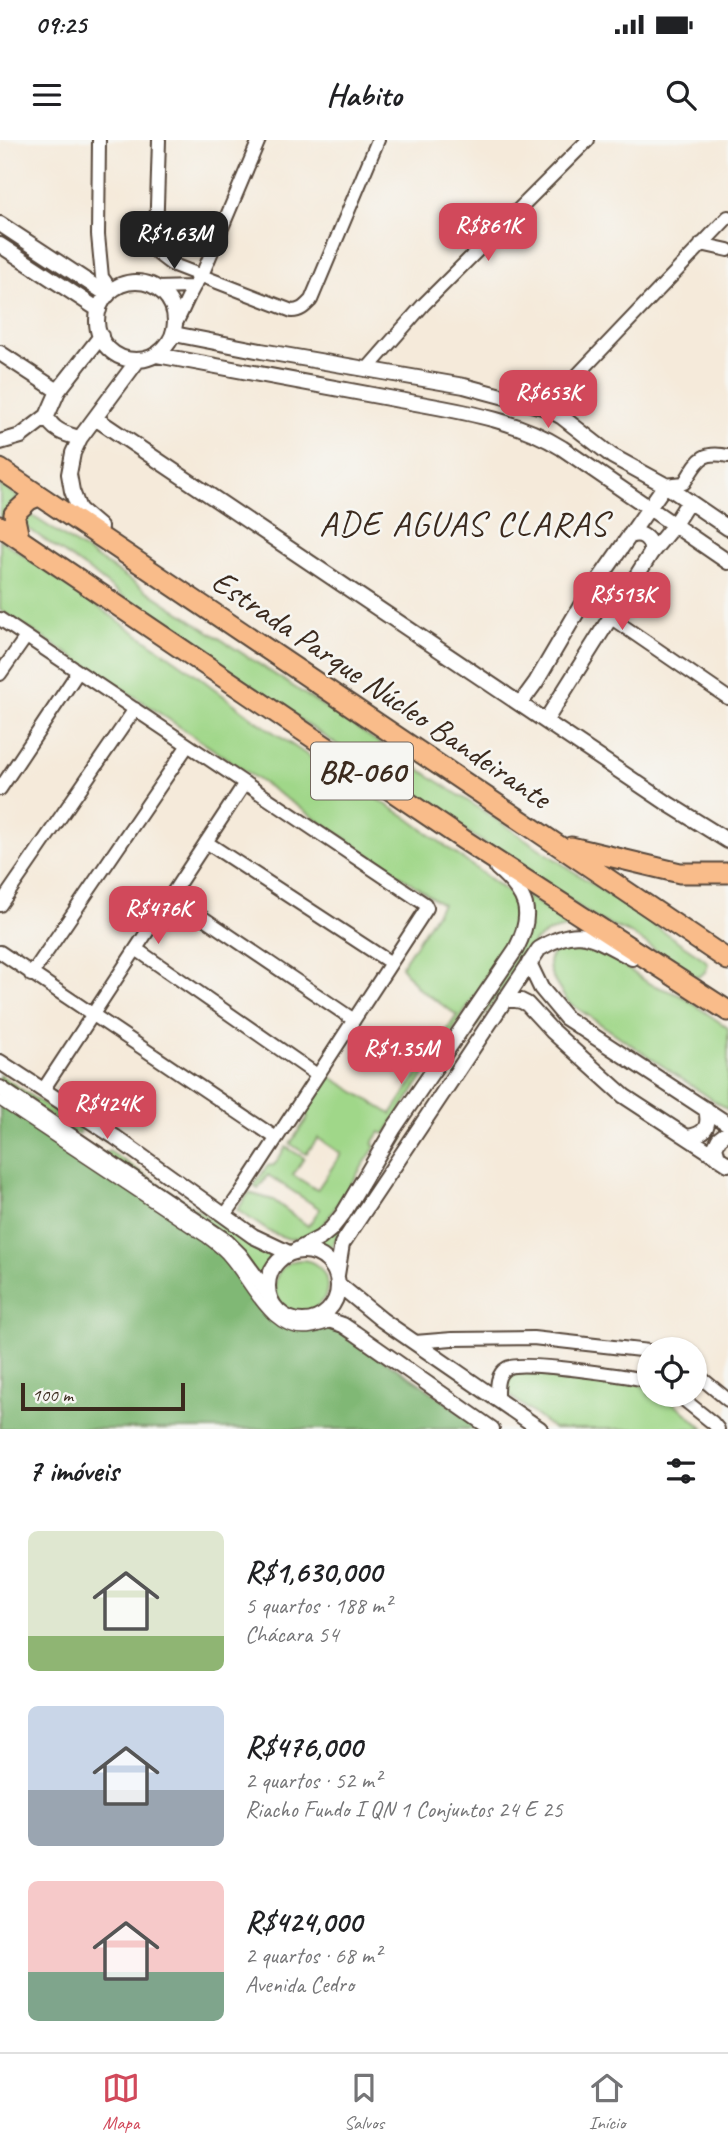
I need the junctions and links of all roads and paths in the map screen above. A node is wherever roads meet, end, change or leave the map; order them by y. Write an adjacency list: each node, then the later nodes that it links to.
1 (99, 140): 14 (street)
2 (159, 140): 11 (street)
3 (259, 140): 11 (street)
4 (378, 140): 11 (street)
5 (588, 140): 21 (street)
6 (728, 217): 8 (street)
7 (0, 223): 14 (street)
8 (701, 244): 10 (street); 23 (street)
9 (0, 246): 15 (street)
10 (728, 250)
11 (202, 275): 12 (street)
12 (192, 286): 13 (street); 16 (street)
13 (156, 288): 14 (street); 16 (street)
14 (110, 293): 15 (street)
15 (99, 310): 17 (street)
16 (175, 328): 19 (street); 21 (street)
17 (100, 336): 20 (street); 22 (street)
18 (0, 353): 22 (street)
19 (157, 355): 20 (street); 29 (street)
20 (138, 360): 25 (street)
21 (369, 368): 23 (street)
22 (58, 391): 24 (street)
23 (546, 408): 26 (street)
24 (47, 416): 27 (street); 28 (street)
25 (95, 418): 27 (street); 53 (street)
26 (575, 428): 29 (street); 33 (street)
27 (80, 438): 44 (street)
28 (0, 442)
29 (562, 448): 36 (street)
30 (728, 456): 32 (street)
31 (0, 469): 34 (highway, Estrada Parque Núcleo Bandeirante / BR-060)
32 (684, 483): 33 (street); 35 (street)
33 (665, 485): 35 (street); 36 (street)
34 (40, 496): 41 (highway); 44 (highway, Estrada Parque Núcleo Bandeirante / BR-060)
35 (689, 501): 38 (street); 39 (street)
36 (649, 507): 38 (street); 40 (street)
37 (0, 526): 41 (highway, BR-060)
38 (673, 526): 42 (street); 43 (street)
39 (728, 527)
40 (629, 536): 42 (street); 50 (street)
41 (19, 538): 59 (highway, BR-060)
42 (651, 553): 45 (street)
43 (728, 562)
44 (139, 564): 62 (highway, Estrada Parque Núcleo Bandeirante / BR-060)
45 (610, 617): 51 (street); 52 (street)
46 (0, 620): 47 (street)
47 (26, 637): 48 (street); 49 (street)
48 (78, 672): 54 (street); 58 (street)
49 (0, 674)
50 (536, 682): 52 (street); 53 (street)
51 (728, 698)
52 (558, 701): 55 (street)
53 (520, 704): 55 (street)
54 (135, 709): 56 (street); 65 (street)
55 (545, 720): 60 (street)
56 (188, 745): 57 (street); 71 (street)
57 (245, 783): 61 (street); 70 (street)
58 (0, 789)
59 (464, 840): 72 (highway, BR-060); 84 (street)
60 (728, 841)
61 (206, 842): 64 (street); 70 (street)
62 (556, 843): 63 (highway); 68 (highway, Estrada Parque Núcleo Bandeirante / BR-060)
63 (728, 873)
64 (171, 896): 66 (street); 77 (street)
65 (0, 905)
66 (136, 949): 75 (street); 80 (street)
67 (0, 952): 71 (street)
68 (728, 960)
69 (528, 962): 72 (street); 73 (street); 76 (street)
70 (391, 963): 77 (street)
71 (31, 975): 75 (street)
72 (680, 979): 74 (highway, BR-060)
73 (505, 998): 78 (street); 86 (street)
74 (728, 1011)
75 (91, 1014): 82 (street); 93 (street)
76 (566, 1018): 78 (street); 85 (street)
77 (354, 1020): 80 (street)
78 (552, 1031): 92 (street)
79 (0, 1062): 82 (street)
80 (317, 1075): 93 (street)
81 (0, 1088): 95 (street)
82 (43, 1090): 87 (street)
83 (0, 1101): 102 (street)
84 (411, 1104): 86 (street); 89 (street)
85 (706, 1109): 88 (street); 92 (street)
86 (430, 1112): 94 (street)
87 (91, 1123): 91 (street); 95 (street)
88 (728, 1124)
89 (394, 1128): 94 (street); 99 (street)
90 (728, 1132): 97 (street)
91 (114, 1137): 96 (street); 98 (street)
92 (688, 1137): 97 (street)
93 (276, 1138): 98 (street)
94 (412, 1140): 100 (street)
95 (82, 1142): 96 (street)
96 (100, 1154): 101 (street)
97 (723, 1160)
98 (225, 1214): 99 (street)
99 (292, 1252): 100 (street); 101 (street)
100 (338, 1280): 102 (street); 103 (street)
101 (269, 1295): 102 (street)
102 (326, 1319): 110 (street)
103 (415, 1342): 104 (street); 107 (street)
104 (637, 1350)
105 (637, 1379): 107 (street)
106 (707, 1383): 108 (street)
107 (497, 1398): 111 (street)
108 (728, 1400)
109 (693, 1407): 112 (street)
110 (492, 1429)
111 (540, 1429)
112 (718, 1429)

